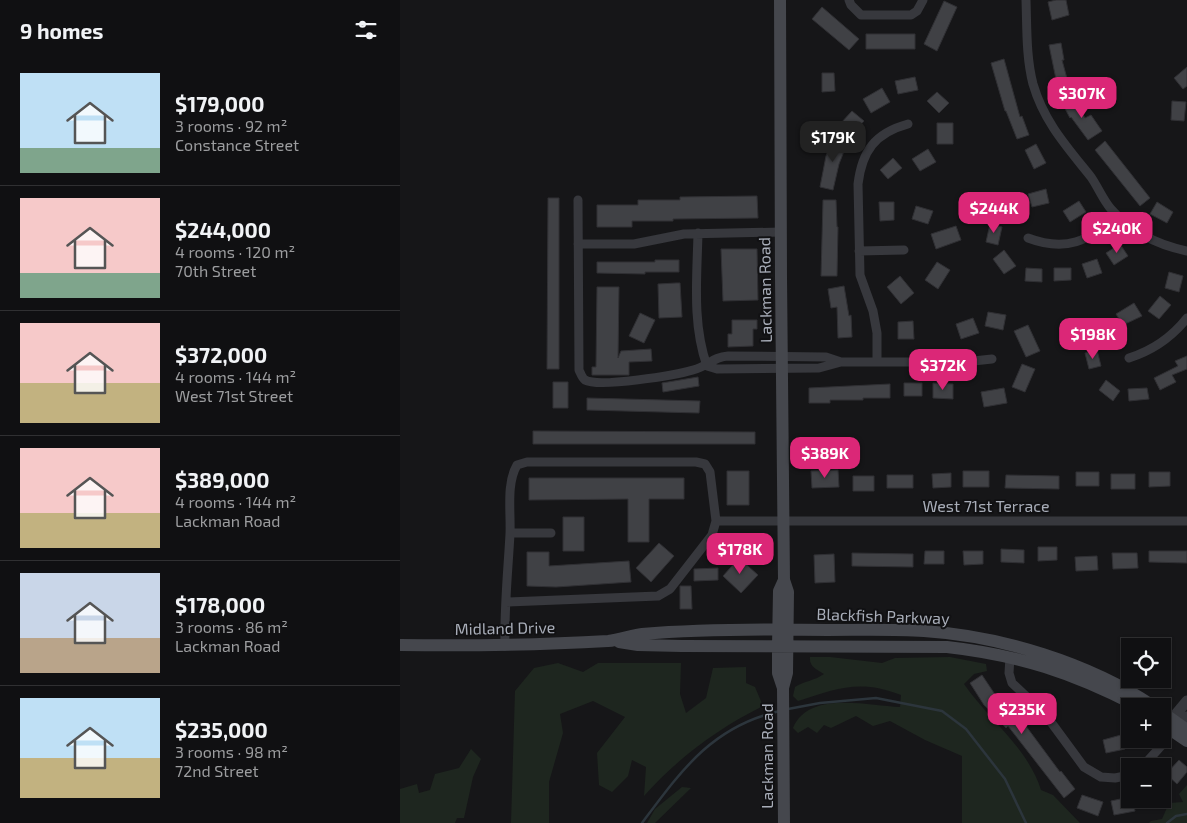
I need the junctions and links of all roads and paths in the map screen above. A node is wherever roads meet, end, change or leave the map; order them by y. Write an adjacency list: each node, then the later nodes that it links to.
1 (780, 0): 8 (main road, Lackman Road)
2 (849, 0): 3 (street)
3 (923, 0)
4 (1026, 0): 7 (street)
5 (908, 124): 13 (street)
6 (578, 200): 11 (street)
7 (1116, 214): 10 (street); 14 (street)
8 (781, 232): 9 (street); 19 (main road, Lackman Road)
9 (698, 234): 11 (street); 20 (street)
10 (1028, 238)
11 (578, 244): 20 (street)
12 (904, 250): 13 (street)
13 (859, 251): 18 (street)
14 (1187, 251)
15 (1187, 320): 16 (street)
16 (1128, 358)
17 (992, 359): 18 (street)
18 (877, 361): 19 (street)
19 (783, 363): 20 (street); 20 (street); 21 (main road, Lackman Road)
20 (707, 366)
21 (784, 520): 22 (street, West 71st Terrace); 23 (street, West 71st Terrace); 27 (main road, Lackman Road)
22 (1187, 520)
23 (716, 522): 24 (street); 26 (street)
24 (510, 532): 25 (street); 26 (street)
25 (551, 533)
26 (506, 602): 30 (street)
27 (783, 629): 28 (main road, Midland Drive); 31 (main road, Lackman Road); 34 (main road, Blackfish Parkway)
28 (612, 641): 30 (main road, Midland Drive); 31 (main road, Midland Drive)
29 (400, 645): 30 (main road, Midland Drive)
30 (504, 646)
31 (782, 646): 32 (main road, Blackfish Parkway); 40 (main road, Lackman Road)
32 (1010, 657): 33 (main road, Blackfish Parkway); 39 (street)
33 (1121, 698)
34 (1139, 698)
35 (1187, 700): 36 (street)
36 (1175, 723): 37 (main road); 38 (street)
37 (1187, 741)
38 (1150, 758)
39 (1121, 777)
40 (784, 823)

